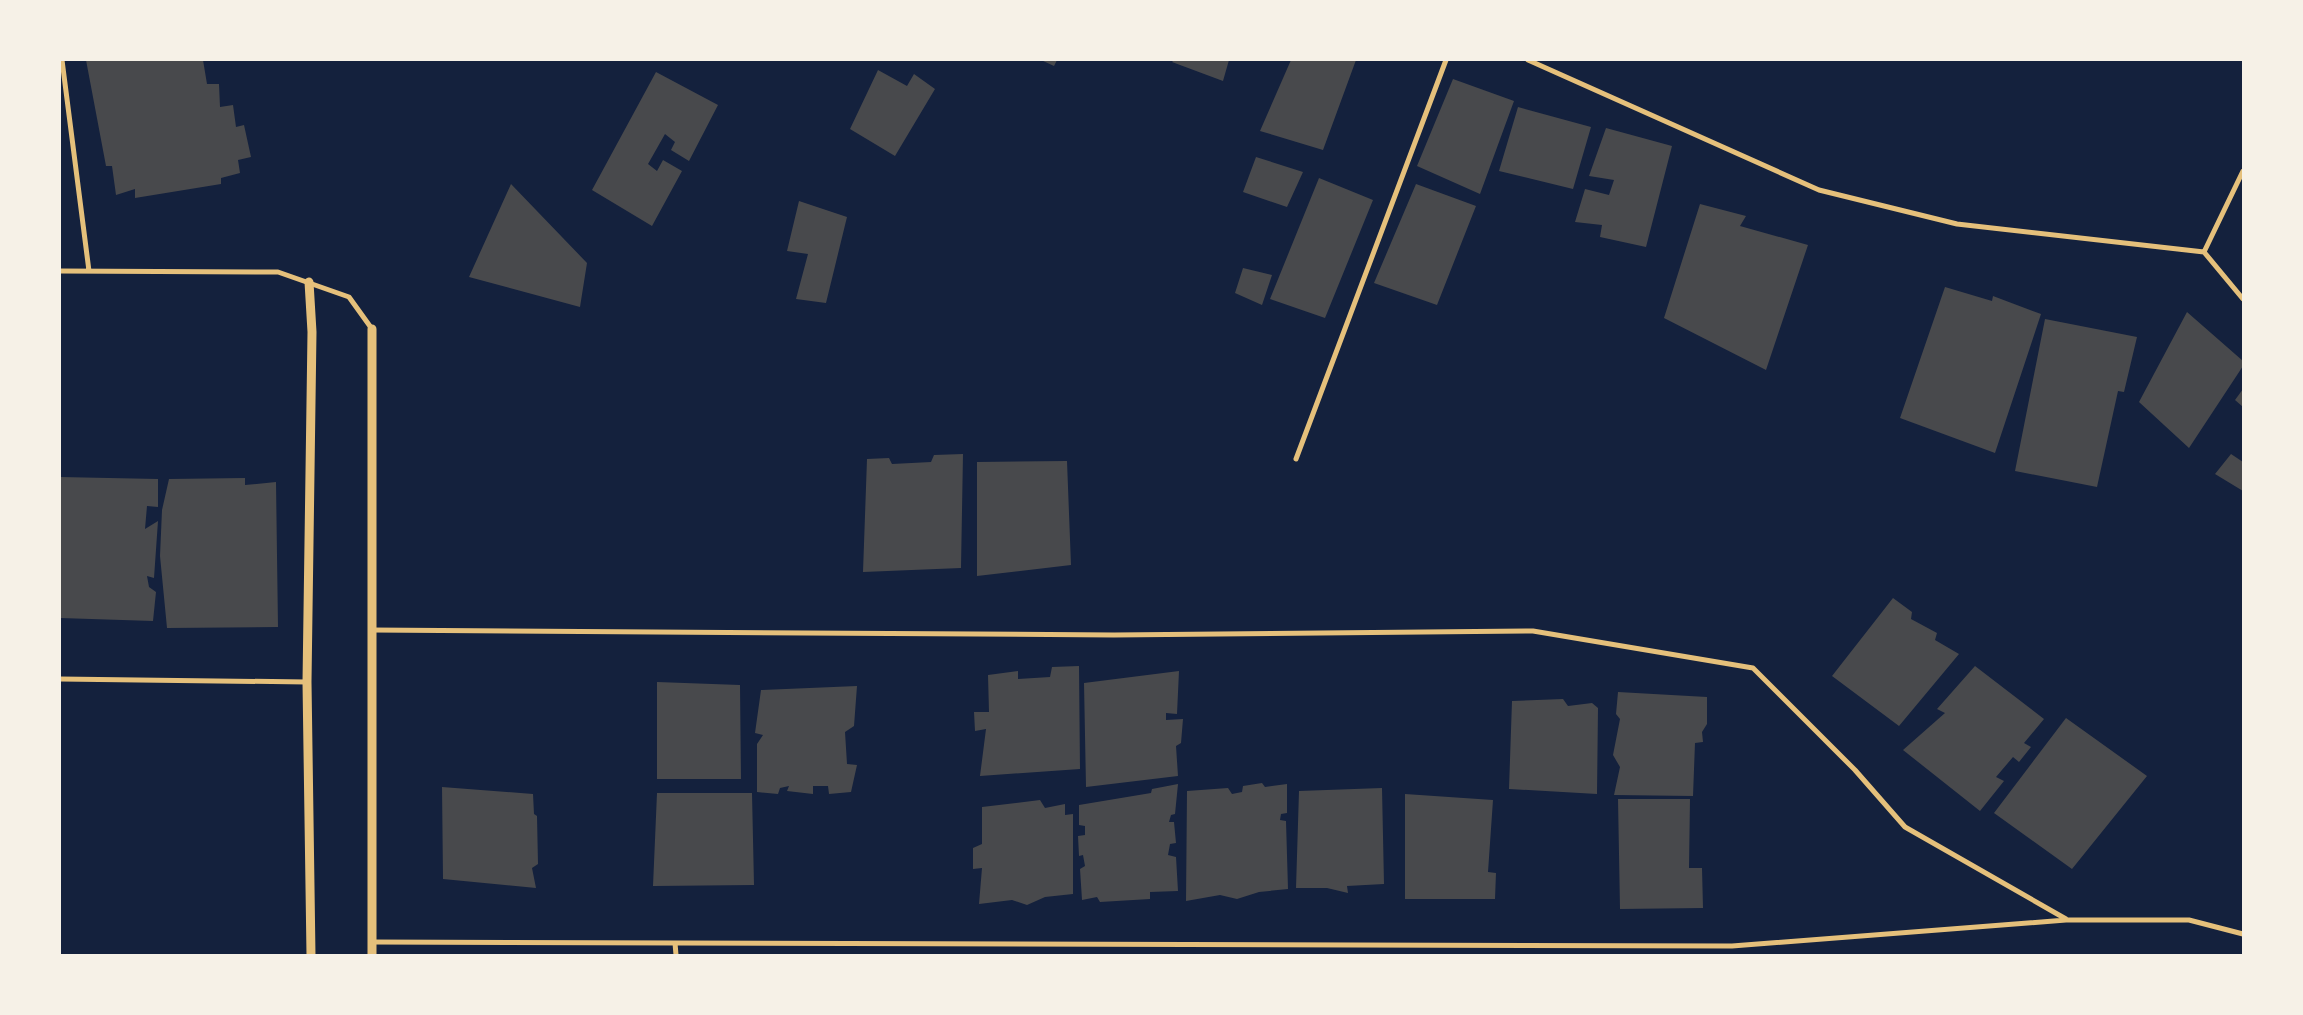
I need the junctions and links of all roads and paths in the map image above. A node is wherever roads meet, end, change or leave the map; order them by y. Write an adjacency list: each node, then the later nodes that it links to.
1 (62, 60): 7 (street)
2 (1446, 60): 11 (street)
3 (1528, 60): 5 (street)
4 (2243, 171): 5 (street)
5 (2204, 252): 9 (street)
6 (60, 271): 7 (street)
7 (89, 271): 8 (street)
8 (309, 282): 10 (street); 14 (street)
9 (2243, 298)
10 (372, 329): 12 (street)
11 (1296, 459)
12 (372, 630): 15 (street); 17 (street)
13 (60, 679): 14 (street)
14 (307, 682): 19 (street)
15 (2066, 920): 16 (street); 18 (street)
16 (2243, 934)
17 (372, 942): 18 (street); 20 (street)
18 (676, 943): 21 (street)
19 (311, 955)
20 (372, 955)
21 (676, 955)

